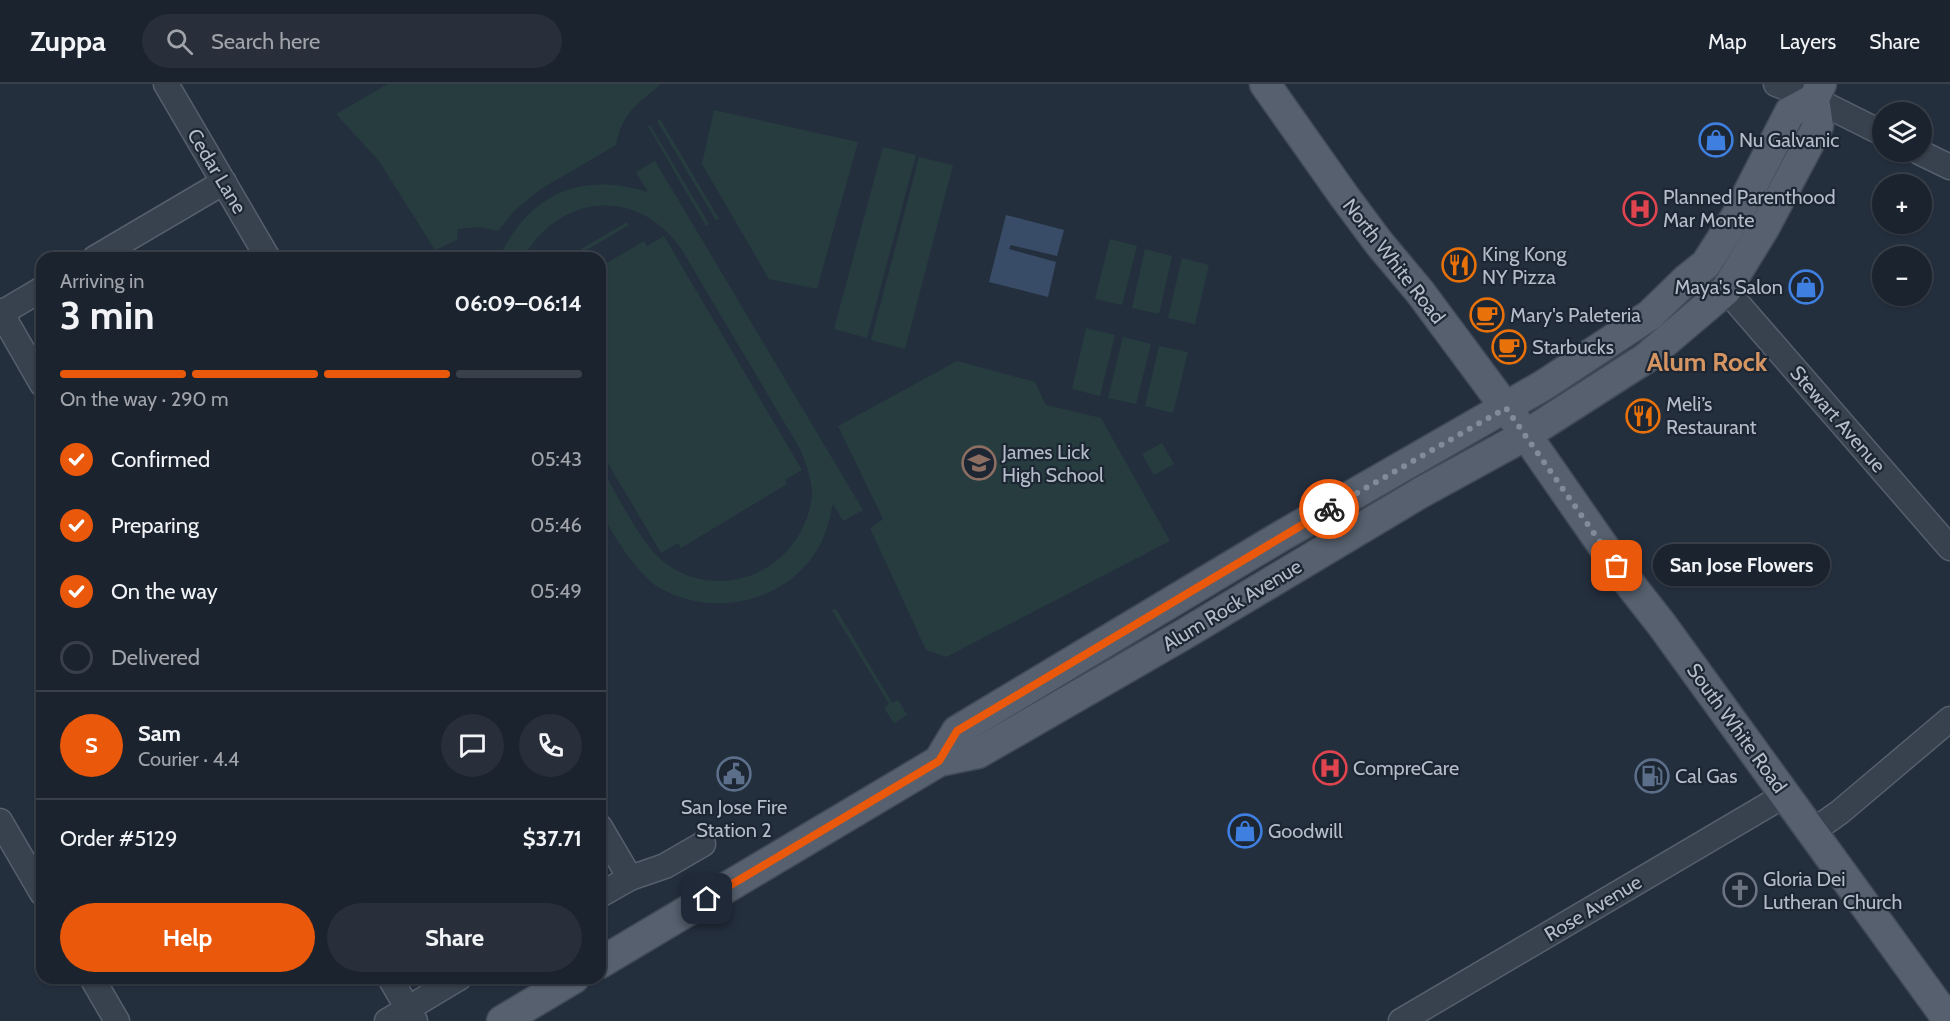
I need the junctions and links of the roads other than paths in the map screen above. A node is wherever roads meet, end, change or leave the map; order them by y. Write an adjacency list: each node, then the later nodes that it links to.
1 (166, 84): 8 (street, Cedar Lane)
2 (1265, 84): 16 (main road, North White Road)
3 (1776, 84): 4 (street)
4 (1818, 92): 5 (street); 11 (main road, Alum Rock Avenue); 12 (main road, Alum Rock Avenue)
5 (1872, 127)
6 (1932, 158): 7 (street)
7 (1950, 167)
8 (224, 182): 9 (street); 10 (street, Cedar Lane)
9 (104, 252)
10 (265, 252)
11 (1706, 264): 12 (main road); 16 (main road, Alum Rock Avenue)
12 (1726, 290): 17 (main road, Alum Rock Avenue); 18 (street, Stewart Avenue)
13 (36, 292): 14 (street)
14 (0, 313): 15 (street)
15 (36, 374)
16 (1506, 408): 17 (main road, North White Road); 19 (main road, Alum Rock Avenue)
17 (1526, 435): 20 (main road, Alum Rock Avenue); 23 (main road, South White Road)
18 (1950, 548)
19 (1066, 667): 20 (main road); 22 (main road, Alum Rock Avenue)
20 (1052, 711): 22 (main road, Alum Rock Avenue)
21 (1950, 719): 25 (street)
22 (939, 761): 31 (main road, Alum Rock Avenue)
23 (1785, 795): 25 (main road, South White Road); 40 (street, Rose Avenue)
24 (0, 821): 29 (street)
25 (1812, 832): 41 (main road, South White Road)
26 (606, 837): 28 (street)
27 (703, 844): 28 (street)
28 (630, 878): 30 (street)
29 (36, 883)
30 (606, 892)
31 (606, 959)
32 (95, 984): 37 (street)
33 (394, 984): 36 (street)
34 (451, 984): 36 (street)
35 (564, 984): 39 (main road)
36 (412, 1015): 38 (street)
37 (117, 1021)
38 (387, 1021)
39 (502, 1021)
40 (1401, 1021)
41 (1949, 1021)

